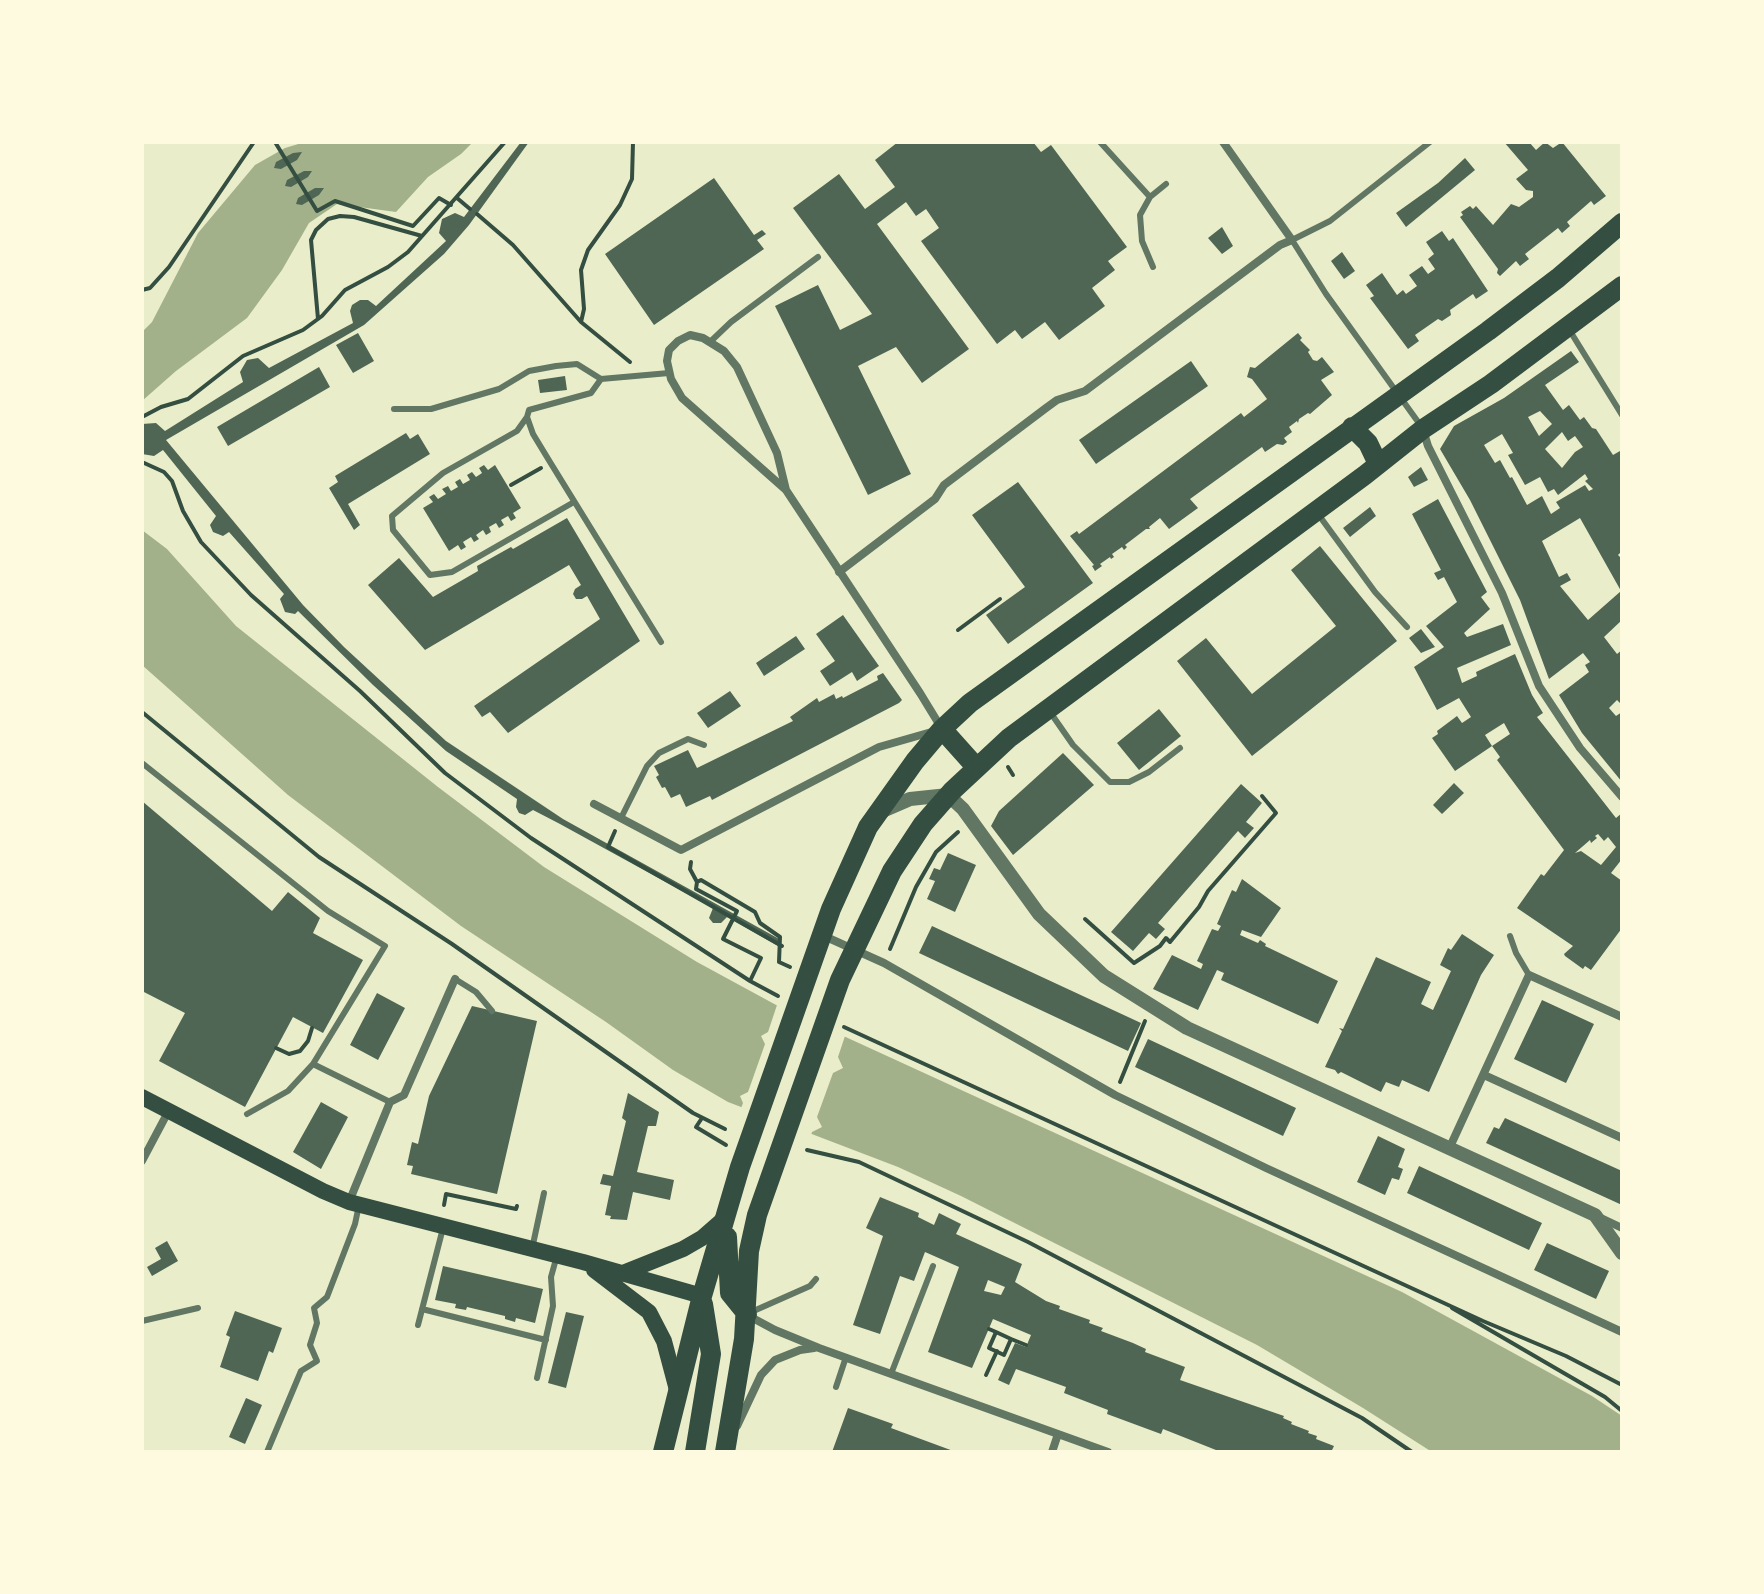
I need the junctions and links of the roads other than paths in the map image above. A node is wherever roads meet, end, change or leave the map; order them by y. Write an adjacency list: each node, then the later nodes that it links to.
1 (1100, 142): 5 (lane)
2 (1223, 142): 7 (street)
3 (1430, 142): 7 (lane)
4 (1166, 184): 5 (lane)
5 (1150, 197): 9 (lane)
6 (1622, 223): 15 (main road)
7 (1292, 240): 15 (lane); 25 (street)
8 (818, 257): 12 (lane)
9 (1153, 267)
10 (1622, 286): 11 (main road)
11 (1569, 328): 17 (lane); 20 (main road)
12 (710, 342): 13 (street); 22 (street)
13 (668, 369): 14 (lane); 22 (street)
14 (601, 379): 16 (lane); 18 (lane)
15 (1400, 394): 19 (main road); 20 (lane)
16 (394, 409)
17 (1622, 415)
18 (527, 417): 23 (lane); 23 (lane)
19 (1352, 427): 21 (main road); 29 (main road)
20 (1423, 429): 21 (main road); 35 (street)
21 (1378, 464): 24 (main road)
22 (786, 490): 25 (street)
23 (574, 502): 27 (lane)
24 (1316, 511): 26 (lane); 28 (main road)
25 (839, 572): 29 (street)
26 (1407, 627)
27 (661, 642)
28 (1048, 710): 31 (lane); 33 (main road)
29 (942, 729): 33 (main road); 37 (main road); 38 (street)
30 (704, 745): 38 (lane)
31 (1180, 748)
32 (142, 763): 46 (lane)
33 (976, 767): 34 (main road)
34 (948, 795): 37 (street); 41 (main road); 53 (street)
35 (1622, 797)
36 (594, 804): 38 (street)
37 (876, 814): 39 (main road)
38 (621, 818)
39 (822, 935): 41 (street); 58 (main road)
40 (1510, 936): 42 (lane)
41 (855, 948): 71 (main road); 74 (street)
42 (1529, 975): 45 (street); 47 (street)
43 (455, 979): 44 (lane); 49 (street)
44 (492, 1011)
45 (1622, 1017)
46 (313, 1064): 49 (lane); 51 (lane)
47 (1484, 1075): 52 (street); 53 (street)
48 (142, 1097): 50 (main road)
49 (390, 1102): 56 (street)
50 (169, 1111): 54 (street); 56 (main road)
51 (247, 1114)
52 (1622, 1138)
53 (1449, 1149): 57 (street)
54 (142, 1161)
55 (544, 1193): 61 (lane)
56 (354, 1204): 59 (main road); 84 (lane)
57 (1595, 1215): 60 (street); 62 (street)
58 (727, 1216): 66 (main road); 68 (main road); 71 (main road)
59 (443, 1227): 61 (main road); 70 (lane)
60 (1622, 1228)
61 (532, 1249): 63 (main road)
62 (1622, 1253)
63 (557, 1255): 64 (main road); 75 (lane)
64 (583, 1262): 66 (main road); 81 (main road)
65 (933, 1266): 78 (lane)
66 (623, 1273): 68 (main road)
67 (816, 1279): 71 (lane)
68 (702, 1296): 71 (main road); 81 (main road); 86 (main road)
69 (198, 1308): 72 (lane)
70 (422, 1309): 73 (lane); 75 (lane)
71 (747, 1314): 76 (street); 83 (main road)
72 (142, 1321)
73 (418, 1325)
74 (1622, 1332)
75 (546, 1340): 79 (lane)
76 (819, 1348): 77 (street); 83 (street)
77 (846, 1357): 78 (street); 80 (lane)
78 (891, 1374): 82 (street)
79 (537, 1378)
80 (836, 1387)
81 (677, 1390): 85 (main road)
82 (1058, 1434): 87 (street); 88 (street)
83 (727, 1448)
84 (267, 1452)
85 (663, 1452)
86 (695, 1452)
87 (1052, 1452)
88 (1108, 1452)

